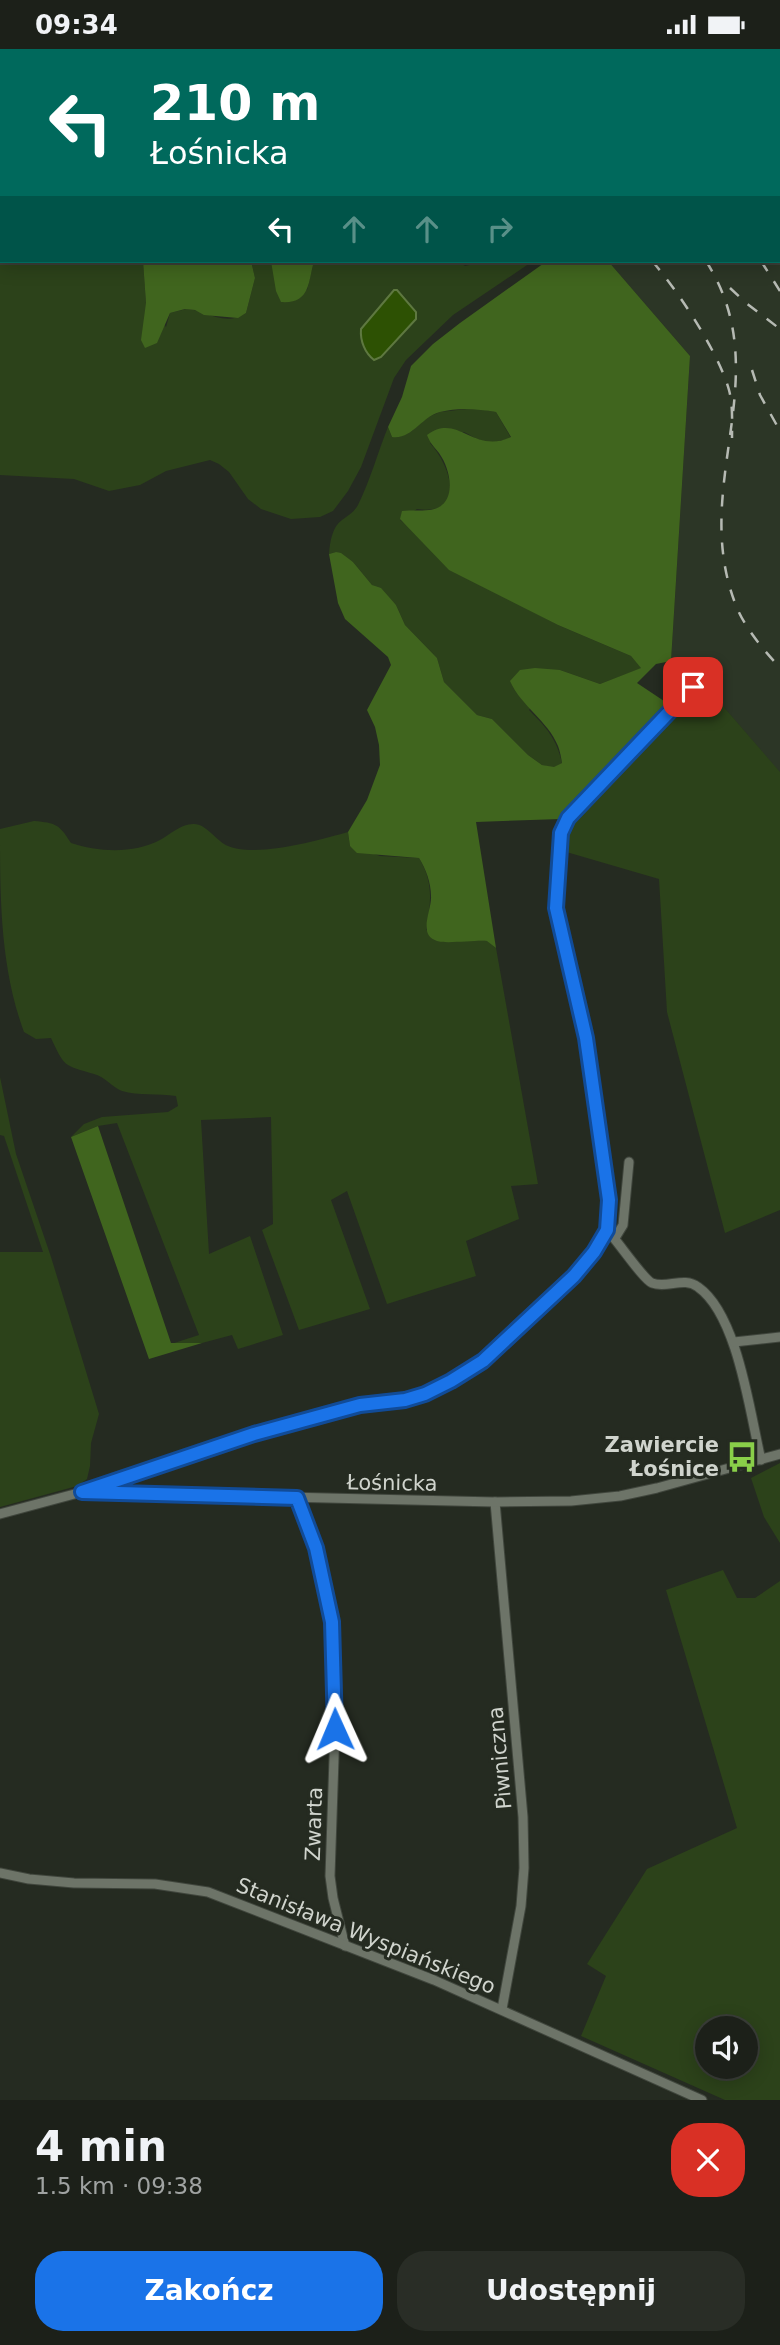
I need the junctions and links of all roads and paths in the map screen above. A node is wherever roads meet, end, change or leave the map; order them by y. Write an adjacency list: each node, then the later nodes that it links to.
1 (698, 681): 3 (street)
2 (629, 1162): 4 (street)
3 (607, 1230): 4 (street); 9 (street)
4 (615, 1238): 6 (street)
5 (780, 1337): 6 (street)
6 (734, 1342): 8 (street)
7 (780, 1454): 8 (street, Łośnicka)
8 (761, 1460): 11 (street, Łośnicka)
9 (82, 1492): 10 (street, Łośnicka); 12 (street, Łośnicka)
10 (297, 1498): 11 (street, Łośnicka); 14 (street, Zwarta)
11 (495, 1502): 15 (street, Piwniczna)
12 (0, 1514)
13 (0, 1873): 14 (street, Stanisława Wyspiańskiego)
14 (345, 1946): 15 (street, Stanisława Wyspiańskiego)
15 (502, 2009): 16 (street, Stanisława Wyspiańskiego)
16 (702, 2100)

